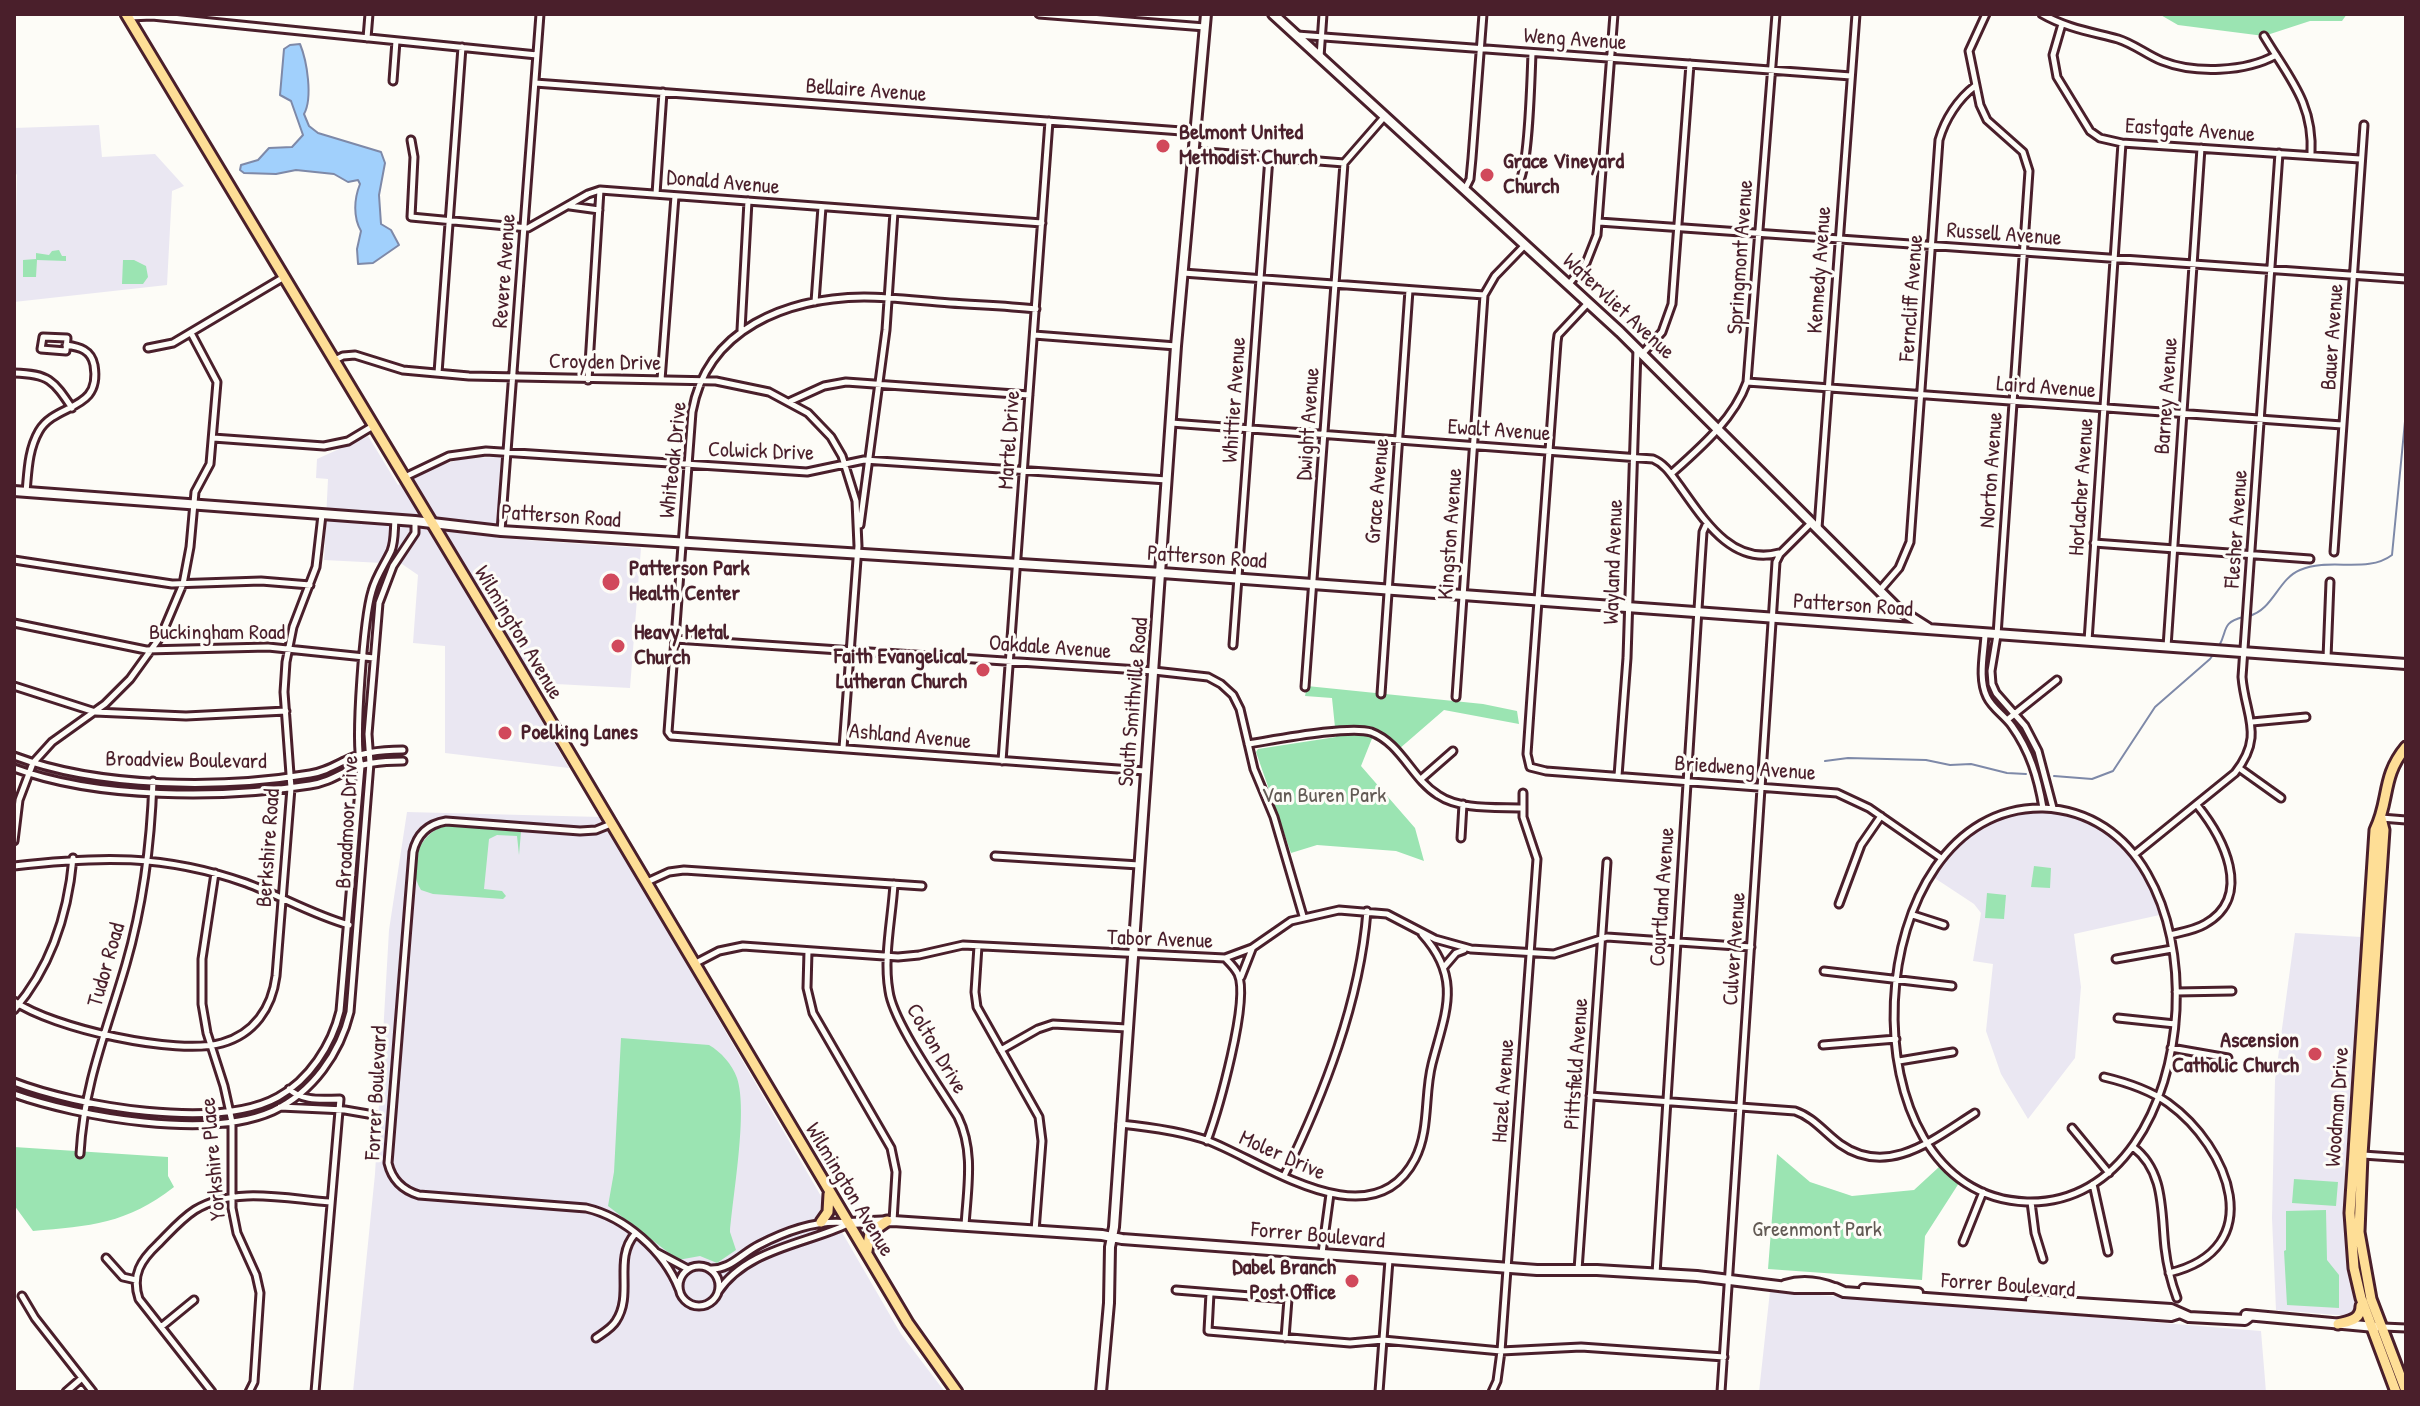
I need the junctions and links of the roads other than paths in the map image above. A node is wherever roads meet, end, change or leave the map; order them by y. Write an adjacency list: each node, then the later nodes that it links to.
1 (369, 14): 20 (street)
2 (540, 14): 25 (street, Revere Avenue)
3 (1039, 14): 16 (street)
4 (1206, 14): 16 (main road, South Smithville Road)
5 (1273, 14): 17 (main road, Watervliet Avenue)
6 (1323, 14): 19 (street)
7 (1483, 14): 23 (street)
8 (1614, 14): 28 (street)
9 (1776, 14): 30 (street, Springmont Avenue)
10 (1856, 14): 31 (street, Kennedy Avenue)
11 (1986, 14): 34 (street)
12 (2042, 14): 15 (street)
13 (127, 16): 14 (street); 74 (main road, Wilmington Avenue)
14 (202, 17): 20 (street)
15 (2062, 24): 26 (street); 41 (street, Eastgate Avenue)
16 (1205, 27): 39 (main road, South Smithville Road)
17 (1296, 35): 19 (street, Weng Avenue); 27 (main road, Watervliet Avenue)
18 (2264, 36): 26 (street)
19 (1322, 37): 23 (street, Weng Avenue); 27 (street)
20 (367, 38): 21 (street)
21 (396, 41): 22 (street); 32 (street)
22 (462, 47): 25 (street); 59 (street)
23 (1480, 49): 24 (street, Weng Avenue); 50 (street)
24 (1532, 53): 28 (street, Weng Avenue); 49 (street)
25 (537, 55): 33 (street, Revere Avenue)
26 (2276, 55): 45 (street)
27 (1320, 57): 36 (main road, Watervliet Avenue)
28 (1610, 59): 29 (street, Weng Avenue); 60 (street)
29 (1690, 64): 30 (street, Weng Avenue); 63 (street)
30 (1770, 70): 31 (street, Weng Avenue); 64 (street, Springmont Avenue)
31 (1851, 76): 65 (street, Kennedy Avenue)
32 (393, 81)
33 (535, 83): 35 (street, Bellaire Avenue); 62 (street, Revere Avenue)
34 (1975, 86): 67 (street, Ferncliff Avenue); 68 (street, Norton Avenue)
35 (663, 92): 37 (street, Bellaire Avenue); 52 (street)
36 (1385, 116): 48 (street); 50 (main road, Watervliet Avenue)
37 (1049, 121): 39 (street, Bellaire Avenue); 61 (street, Martel Drive)
38 (2364, 125): 47 (street, Bauer Avenue)
39 (1195, 132): 43 (main road, South Smithville Road)
40 (411, 140): 59 (street)
41 (2122, 143): 42 (street, Eastgate Avenue); 69 (street, Horlacher Avenue)
42 (2201, 148): 44 (street, Eastgate Avenue); 70 (street, Barney Avenue)
43 (1193, 151): 46 (street); 72 (main road, South Smithville Road)
44 (2279, 153): 45 (street, Eastgate Avenue); 71 (street, Flesher Avenue)
45 (2311, 155): 47 (street, Eastgate Avenue)
46 (1269, 157): 48 (street); 75 (street, Whittier Avenue)
47 (2360, 159): 73 (street, Bauer Avenue)
48 (1344, 163): 78 (street, Dwight Avenue)
49 (1519, 182)
50 (1465, 189): 66 (main road, Watervliet Avenue)
51 (600, 190): 52 (street, Donald Avenue); 55 (street, Donald Avenue); 57 (street)
52 (656, 194): 53 (street, Donald Avenue)
53 (675, 196): 54 (street, Donald Avenue); 97 (street)
54 (748, 201): 56 (street, Donald Avenue); 85 (street)
55 (569, 205): 57 (street); 62 (street, Donald Avenue)
56 (822, 207): 58 (street, Donald Avenue); 82 (street)
57 (599, 210): 96 (street)
58 (894, 212): 61 (street, Donald Avenue); 81 (street)
59 (450, 219): 62 (street); 94 (street)
60 (1599, 222): 63 (street, Russell Avenue); 77 (street)
61 (1042, 223): 84 (street, Martel Drive)
62 (524, 228): 95 (street, Revere Avenue)
63 (1679, 228): 64 (street, Russell Avenue); 91 (street)
64 (1758, 233): 65 (street, Russell Avenue); 99 (street, Springmont Avenue)
65 (1839, 239): 67 (street, Russell Avenue); 101 (street, Kennedy Avenue)
66 (1526, 244): 77 (main road, Watervliet Avenue); 80 (street)
67 (1931, 246): 68 (street, Russell Avenue); 103 (street, Ferncliff Avenue)
68 (2023, 252): 69 (street, Russell Avenue); 105 (street, Norton Avenue)
69 (2114, 259): 70 (street, Russell Avenue); 107 (street, Horlacher Avenue)
70 (2192, 264): 71 (street, Russell Avenue); 108 (street, Barney Avenue)
71 (2271, 270): 73 (street, Russell Avenue); 109 (street, Flesher Avenue)
72 (1182, 273): 75 (street); 89 (main road, South Smithville Road)
73 (2353, 276): 76 (street, Russell Avenue); 111 (street, Bauer Avenue)
74 (284, 277): 86 (street); 92 (main road, Wilmington Avenue)
75 (1260, 279): 78 (street); 114 (street, Whittier Avenue)
76 (2406, 279)
77 (1569, 284): 83 (main road, Watervliet Avenue)
78 (1335, 285): 79 (street); 115 (street, Dwight Avenue)
79 (1409, 290): 80 (street); 117 (street, Grace Avenue)
80 (1484, 295): 118 (street, Kingston Avenue)
81 (889, 298): 82 (street); 84 (street); 100 (street)
82 (815, 302): 85 (street)
83 (1589, 302): 91 (main road, Watervliet Avenue); 119 (street)
84 (1036, 309): 87 (street, Martel Drive)
85 (741, 330): 98 (street, Whiteoak Drive)
86 (191, 333): 90 (street); 116 (street)
87 (1034, 335): 89 (street); 102 (street, Martel Drive)
88 (66, 345): 88 (street); 106 (street)
89 (1176, 346): 110 (main road, South Smithville Road)
90 (148, 348)
91 (1640, 351): 113 (main road, Watervliet Avenue); 121 (street, Wayland Avenue)
92 (334, 361): 94 (street, Croyden Drive); 112 (main road, Wilmington Avenue)
93 (14, 373): 106 (street)
94 (438, 374): 95 (street, Croyden Drive)
95 (513, 378): 96 (street, Croyden Drive); 120 (street, Revere Avenue)
96 (588, 380): 97 (street, Croyden Drive)
97 (661, 380): 98 (street, Croyden Drive)
98 (701, 381): 104 (street, Croyden Drive); 123 (street, Whiteoak Drive)
99 (1747, 382): 101 (street, Laird Avenue); 113 (street, Springmont Avenue)
100 (878, 384): 102 (street); 104 (street); 122 (street)
101 (1828, 388): 103 (street, Laird Avenue); 137 (street, Kennedy Avenue)
102 (1029, 395): 125 (street, Martel Drive)
103 (1921, 395): 105 (street, Laird Avenue); 156 (street, Ferncliff Avenue)
104 (790, 401): 124 (street, Croyden Drive)
105 (2013, 401): 107 (street, Laird Avenue); 165 (street, Norton Avenue)
106 (72, 408): 130 (street)
107 (2103, 408): 108 (street, Laird Avenue); 140 (street, Horlacher Avenue)
108 (2182, 414): 109 (street, Laird Avenue); 141 (street, Barney Avenue)
109 (2260, 419): 111 (street, Laird Avenue); 145 (street, Flesher Avenue)
110 (1171, 423): 114 (street, Ewalt Avenue); 128 (main road, South Smithville Road)
111 (2342, 425): 144 (street, Bauer Avenue)
112 (373, 426): 116 (street); 127 (main road, Wilmington Avenue)
113 (1717, 428): 126 (street, Springmont Avenue); 137 (main road, Watervliet Avenue)
114 (1249, 429): 115 (street, Ewalt Avenue); 150 (street, Whittier Avenue)
115 (1324, 435): 117 (street, Ewalt Avenue); 153 (street, Dwight Avenue)
116 (213, 438): 131 (street)
117 (1399, 440): 118 (street, Ewalt Avenue); 155 (street, Grace Avenue)
118 (1474, 445): 119 (street, Ewalt Avenue); 157 (street, Kingston Avenue)
119 (1549, 451): 121 (street, Ewalt Avenue); 158 (street)
120 (508, 452): 123 (street, Colwick Drive); 127 (street, Colwick Drive); 138 (street, Revere Avenue)
121 (1632, 457): 126 (street, Ewalt Avenue); 159 (street, Wayland Avenue)
122 (868, 460): 124 (street, Colwick Drive); 125 (street, Colwick Drive); 142 (street)
123 (687, 464): 124 (street, Colwick Drive); 139 (street, Whiteoak Drive)
124 (846, 464): 142 (street, Croyden Drive)
125 (1024, 470): 128 (street, Colwick Drive); 148 (street, Martel Drive)
126 (1671, 474): 135 (street, Ewalt Avenue)
127 (404, 477): 136 (main road, Wilmington Avenue)
128 (1168, 480): 149 (main road, South Smithville Road)
129 (14, 491): 130 (main road, Patterson Road)
130 (26, 492): 131 (main road, Patterson Road)
131 (194, 505): 132 (main road, Patterson Road); 152 (street)
132 (322, 515): 133 (main road, Patterson Road); 154 (street, Berkshire Road)
133 (395, 520): 134 (main road, Patterson Road); 174 (street, Broadmoor Drive)
134 (415, 521): 136 (main road, Patterson Road); 175 (street, Broadmoor Drive)
135 (1707, 523): 143 (street, Ewalt Avenue); 160 (street, Courtland Avenue)
136 (432, 525): 138 (main road, Patterson Road); 225 (main road, Wilmington Avenue)
137 (1815, 525): 143 (street); 156 (main road, Watervliet Avenue)
138 (501, 531): 139 (main road, Patterson Road)
139 (681, 543): 142 (main road, Patterson Road); 166 (street, Whiteoak Drive)
140 (2094, 543): 141 (street); 167 (street, Horlacher Avenue)
141 (2173, 549): 145 (street); 169 (street, Barney Avenue)
142 (858, 550): 148 (main road, Patterson Road); 172 (street)
143 (1782, 551): 161 (street, Culver Avenue)
144 (2334, 552)
145 (2251, 554): 146 (street); 173 (street, Flesher Avenue)
146 (2310, 559)
147 (14, 560): 152 (street)
148 (1017, 564): 149 (main road, Patterson Road); 177 (street, Martel Drive)
149 (1162, 573): 150 (main road, Patterson Road); 179 (main road, South Smithville Road)
150 (1237, 578): 153 (main road, Patterson Road); 168 (street, Whittier Avenue)
151 (2330, 582): 176 (street)
152 (183, 584): 154 (street); 171 (street)
153 (1312, 584): 155 (main road, Patterson Road); 182 (street, Dwight Avenue)
154 (310, 585): 170 (street, Berkshire Road)
155 (1387, 590): 157 (main road, Patterson Road); 183 (street, Grace Avenue)
156 (1880, 590): 163 (main road, Watervliet Avenue)
157 (1463, 595): 158 (main road, Patterson Road); 184 (street, Kingston Avenue)
158 (1537, 601): 159 (main road, Patterson Road); 207 (street, Briedweng Avenue)
159 (1629, 608): 160 (main road, Patterson Road); 207 (street, Wayland Avenue)
160 (1698, 613): 161 (main road, Patterson Road); 211 (street, Courtland Avenue)
161 (1772, 618): 163 (main road, Patterson Road); 212 (street, Culver Avenue)
162 (14, 623): 171 (street, Buckingham Road)
163 (1933, 630): 164 (main road, Patterson Road)
164 (1985, 635): 165 (main road, Patterson Road); 189 (street)
165 (1997, 635): 167 (main road, Patterson Road); 187 (street, Norton Avenue)
166 (675, 639): 172 (street, Oakdale Avenue); 191 (street, Whiteoak Drive)
167 (2088, 642): 169 (main road, Patterson Road)
168 (1233, 645)
169 (2167, 647): 173 (main road, Patterson Road)
170 (288, 648): 171 (street, Buckingham Road); 174 (street, Buckingham Road); 185 (street, Berkshire Road)
171 (152, 650): 186 (street)
172 (850, 651): 177 (street, Oakdale Avenue); 194 (street)
173 (2243, 653): 176 (main road, Patterson Road); 190 (street, Flesher Avenue)
174 (364, 658): 175 (street, Buckingham Road); 197 (street, Broadmoor Drive)
175 (374, 658): 197 (street, Broadmoor Drive)
176 (2327, 658): 178 (main road, Patterson Road)
177 (1009, 661): 179 (street, Oakdale Avenue); 200 (street, Martel Drive)
178 (2402, 664)
179 (1154, 671): 192 (street, Oakdale Avenue); 205 (main road, South Smithville Road)
180 (2057, 680): 187 (street)
181 (14, 686): 186 (street)
182 (1305, 687)
183 (1381, 694)
184 (1456, 697)
185 (286, 711): 186 (street); 208 (street, Berkshire Road)
186 (95, 712): 201 (street)
187 (2016, 713): 189 (street); 221 (street, Norton Avenue)
188 (2306, 717): 190 (street)
189 (2007, 720): 220 (street)
190 (2252, 722): 204 (street, Flesher Avenue)
191 (671, 736): 194 (street, Ashland Avenue)
192 (1248, 744): 209 (street); 244 (street, Oakdale Avenue)
193 (2406, 747): 223 (main road, Woodman Drive)
194 (843, 748): 200 (street, Ashland Avenue)
195 (403, 750): 197 (street, Broadview Boulevard)
196 (1453, 751): 209 (street)
197 (363, 754): 202 (street, Broadmoor Drive); 202 (street, Broadmoor Drive); 208 (street, Broadview Boulevard)
198 (14, 756): 201 (street, Broadview Boulevard)
199 (403, 761): 202 (street, Broadview Boulevard)
200 (1002, 761): 205 (street, Ashland Avenue)
201 (33, 763): 206 (street); 210 (street, Broadview Boulevard)
202 (366, 764): 213 (street, Broadview Boulevard); 245 (street, Broadmoor Drive); 247 (street, Broadmoor Drive)
203 (14, 768): 206 (street, Broadview Boulevard)
204 (2239, 768): 216 (street); 218 (street)
205 (1146, 771): 234 (main road, South Smithville Road)
206 (28, 773): 214 (street, Broadview Boulevard); 227 (street)
207 (1618, 776): 211 (street, Briedweng Avenue)
208 (290, 777): 210 (street, Broadview Boulevard); 213 (street, Berkshire Road)
209 (1421, 779): 217 (street)
210 (153, 781): 214 (street, Tudor Road)
211 (1687, 781): 212 (street, Briedweng Avenue); 251 (street, Courtland Avenue)
212 (1762, 787): 222 (street, Briedweng Avenue); 253 (street, Culver Avenue)
213 (291, 788): 214 (street, Broadview Boulevard); 240 (street, Berkshire Road)
214 (153, 792): 232 (street, Tudor Road)
215 (1523, 793): 219 (street, Hazel Avenue)
216 (2281, 798)
217 (1463, 804): 219 (street); 226 (street)
218 (2197, 805): 228 (street); 249 (street)
219 (1522, 808): 258 (street, Hazel Avenue)
220 (2043, 808): 221 (street); 231 (street)
221 (2053, 808): 228 (street)
222 (1881, 816): 231 (street, Briedweng Avenue); 241 (street)
223 (2381, 818): 224 (street); 266 (main road, Woodman Drive)
224 (2406, 820)
225 (611, 824): 237 (main road, Wilmington Avenue); 325 (street, Forrer Boulevard)
226 (1461, 838)
227 (14, 841)
228 (2135, 854): 249 (street)
229 (995, 856): 234 (street)
230 (73, 858): 232 (street); 235 (street); 272 (street)
231 (1941, 858): 243 (street)
232 (147, 860): 236 (street); 277 (street, Tudor Road)
233 (1607, 862): 250 (street, Pittsfield Avenue)
234 (1139, 865): 259 (main road, South Smithville Road)
235 (14, 866)
236 (215, 873): 240 (street); 279 (street, Yorkshire Place)
237 (646, 882): 238 (street); 263 (main road, Wilmington Avenue)
238 (894, 884): 239 (street); 260 (street, Colton Drive)
239 (922, 886)
240 (282, 898): 245 (street); 279 (street, Berkshire Road)
241 (1839, 904)
242 (1367, 911): 244 (street, Tabor Avenue); 248 (street, Tabor Avenue); 312 (street)
243 (1913, 915): 246 (street); 267 (street)
244 (1303, 917): 254 (street, Tabor Avenue)
245 (347, 925): 247 (street); 288 (street, Broadmoor Drive)
246 (1944, 925)
247 (357, 926): 290 (street, Broadmoor Drive)
248 (1419, 931): 255 (street, Tabor Avenue); 264 (street)
249 (2170, 935): 256 (street)
250 (1603, 937): 251 (street, Tabor Avenue); 258 (street, Tabor Avenue); 291 (street, Pittsfield Avenue)
251 (1676, 941): 253 (street, Tabor Avenue); 293 (street, Courtland Avenue)
252 (978, 946): 259 (street, Tabor Avenue); 260 (street, Tabor Avenue); 282 (street)
253 (1751, 947): 296 (street, Culver Avenue)
254 (1252, 948): 261 (street, Tabor Avenue); 268 (street)
255 (1469, 949): 258 (street, Tabor Avenue); 264 (street)
256 (2172, 949): 262 (street); 271 (street)
257 (808, 951): 260 (street, Tabor Avenue); 263 (street, Tabor Avenue); 320 (street)
258 (1530, 953): 335 (street, Hazel Avenue)
259 (1133, 954): 261 (street, Tabor Avenue); 276 (main road, South Smithville Road)
260 (889, 956): 323 (street, Colton Drive)
261 (1225, 958): 268 (street)
262 (2116, 959)
263 (693, 964): 314 (main road, Wilmington Avenue)
264 (1444, 967): 316 (street, Moler Drive)
265 (1824, 971): 267 (street)
266 (2369, 977): 309 (main road, Woodman Drive); 349 (main road, Woodman Drive)
267 (1897, 980): 269 (street); 278 (street)
268 (1239, 982): 305 (street)
269 (1952, 986)
270 (2232, 991): 271 (street)
271 (2176, 992): 275 (street)
272 (16, 1003): 273 (street); 277 (street, Berkshire Road)
273 (14, 1010)
274 (2118, 1018): 275 (street)
275 (2175, 1024): 281 (street)
276 (1127, 1028): 282 (street); 303 (main road, South Smithville Road)
277 (103, 1034): 279 (street, Berkshire Road); 294 (street, Tudor Road)
278 (1896, 1039): 280 (street); 285 (street)
279 (210, 1045): 298 (street, Yorkshire Place)
280 (1823, 1045)
281 (2171, 1048): 284 (street); 292 (street)
282 (1001, 1050): 324 (street)
283 (1953, 1052): 285 (street)
284 (2228, 1058)
285 (1899, 1061): 306 (street)
286 (2104, 1077): 292 (street)
287 (14, 1082): 294 (street)
288 (289, 1089): 290 (street); 298 (street, Broadmoor Drive)
289 (14, 1094): 299 (street)
290 (296, 1096): 295 (street, Broadmoor Drive); 297 (street)
291 (1590, 1096): 293 (street); 338 (street, Pittsfield Avenue)
292 (2158, 1097): 307 (street); 339 (street)
293 (1666, 1101): 296 (street); 340 (street, Courtland Avenue)
294 (86, 1102): 298 (street); 299 (street, Tudor Road)
295 (280, 1107): 297 (street); 302 (street)
296 (1742, 1107): 306 (street); 342 (street, Culver Avenue)
297 (338, 1110): 301 (street); 318 (street)
298 (230, 1111): 302 (street, Yorkshire Place)
299 (84, 1113): 302 (street); 308 (street, Tudor Road)
300 (1975, 1113): 306 (street)
301 (374, 1115)
302 (232, 1122): 317 (street, Yorkshire Place)
303 (1120, 1124): 305 (street, Moler Drive); 326 (main road, South Smithville Road)
304 (2072, 1128): 311 (street)
305 (1207, 1141): 312 (street, Moler Drive)
306 (1927, 1144): 315 (street)
307 (2133, 1147): 311 (street); 339 (street)
308 (80, 1154)
309 (2362, 1155): 310 (street); 353 (main road, Woodman Drive)
310 (2406, 1158)
311 (2109, 1173): 313 (street)
312 (1284, 1176): 316 (street, Moler Drive)
313 (2093, 1184): 319 (street); 329 (street)
314 (829, 1191): 321 (main road); 322 (main road, Wilmington Avenue)
315 (1983, 1192): 319 (street); 327 (street)
316 (1330, 1194): 330 (street)
317 (231, 1197): 318 (street); 341 (street); 365 (street, Yorkshire Place)
318 (330, 1202): 366 (street)
319 (2031, 1202): 333 (street)
320 (890, 1221): 322 (main road, Forrer Boulevard); 323 (main road, Forrer Boulevard); 331 (main road)
321 (821, 1222): 322 (street, Forrer Boulevard); 337 (street, Forrer Boulevard)
322 (849, 1223): 331 (main road, Wilmington Avenue); 345 (street, Forrer Boulevard)
323 (965, 1226): 324 (main road, Forrer Boulevard)
324 (1035, 1231): 326 (main road, Forrer Boulevard)
325 (635, 1234): 328 (street, Forrer Boulevard); 355 (street)
326 (1112, 1237): 330 (main road, Forrer Boulevard); 368 (main road, South Smithville Road)
327 (1963, 1242)
328 (652, 1249): 336 (street, Forrer Boulevard); 343 (street, Forrer Boulevard)
329 (2108, 1252)
330 (1322, 1253): 334 (main road, Forrer Boulevard)
331 (867, 1254): 367 (main road, Wilmington Avenue)
332 (106, 1258): 341 (street)
333 (2043, 1259)
334 (1389, 1260): 335 (main road, Forrer Boulevard); 357 (street)
335 (1506, 1268): 338 (main road, Forrer Boulevard); 358 (street, Hazel Avenue)
336 (688, 1269): 337 (street, Forrer Boulevard); 343 (street)
337 (710, 1269): 345 (street)
338 (1578, 1270): 340 (main road, Forrer Boulevard)
339 (2169, 1273): 348 (street)
340 (1656, 1274): 342 (main road, Forrer Boulevard)
341 (136, 1280): 352 (street)
342 (1730, 1280): 351 (main road, Forrer Boulevard); 359 (street, Culver Avenue)
343 (679, 1289): 345 (street, Forrer Boulevard)
344 (1176, 1290): 346 (street)
345 (718, 1292)
346 (1210, 1293): 356 (street); 356 (street)
347 (22, 1296): 360 (street)
348 (2177, 1298)
349 (2361, 1298): 351 (main road); 353 (main road, Woodman Drive)
350 (194, 1300): 352 (street)
351 (2338, 1324): 353 (main road, Forrer Boulevard)
352 (161, 1327): 364 (street)
353 (2375, 1327): 354 (street); 361 (main road, Woodman Drive); 372 (main road, Woodman Drive)
354 (2406, 1328)
355 (596, 1338)
356 (1285, 1338): 357 (street)
357 (1383, 1340): 358 (street); 369 (street)
358 (1501, 1351): 359 (street); 370 (street, Hazel Avenue)
359 (1724, 1357): 371 (street, Culver Avenue)
360 (82, 1378): 362 (street); 363 (street)
361 (2406, 1391)
362 (66, 1392)
363 (93, 1392)
364 (212, 1392)
365 (249, 1392)
366 (315, 1392)
367 (957, 1392)
368 (1101, 1392)
369 (1379, 1392)
370 (1492, 1392)
371 (1721, 1392)
372 (2396, 1392)

